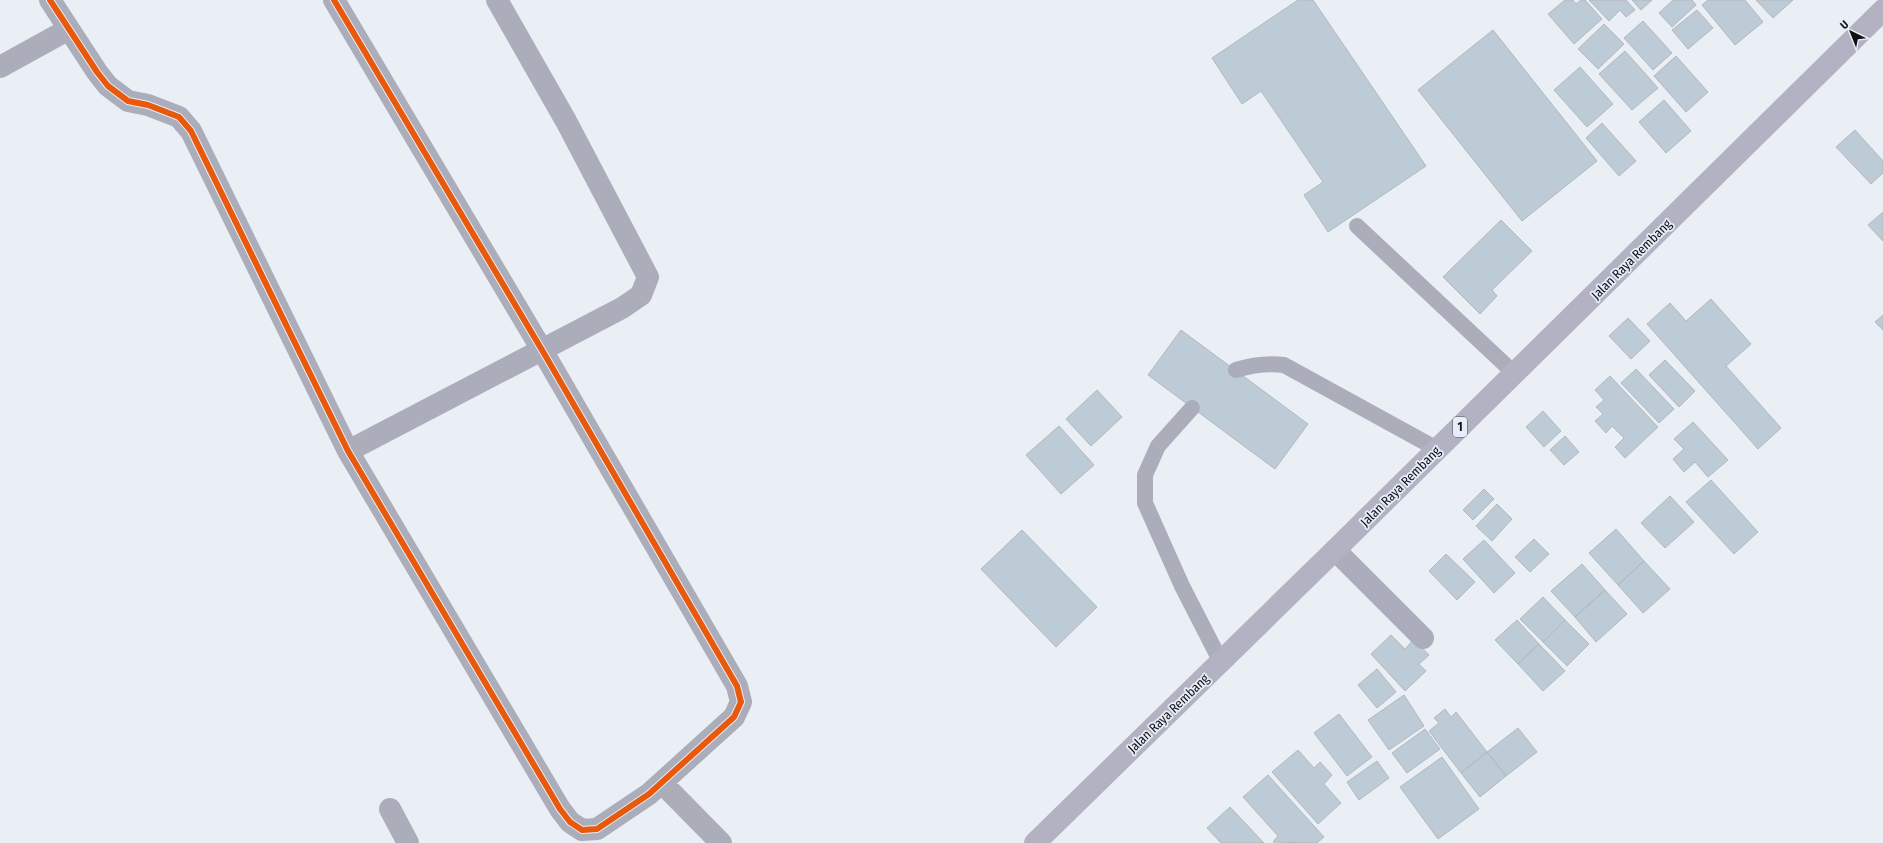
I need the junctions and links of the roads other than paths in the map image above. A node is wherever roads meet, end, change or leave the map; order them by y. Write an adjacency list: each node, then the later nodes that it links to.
1 (50, 0): 5 (street)
2 (334, 0): 8 (street)
3 (497, 0): 8 (street)
4 (1883, 10): 10 (highway, Jalan Raya Rembang / 1)
5 (68, 29): 6 (street); 13 (street)
6 (0, 67)
7 (1357, 226): 10 (lane)
8 (542, 350): 13 (street); 17 (street)
9 (1236, 370): 12 (lane)
10 (1514, 373): 12 (highway, Jalan Raya Rembang / 1)
11 (1192, 408): 16 (lane)
12 (1437, 449): 14 (highway, Jalan Raya Rembang / 1)
13 (348, 452): 19 (street)
14 (1335, 550): 15 (street); 16 (highway, Jalan Raya Rembang / 1)
15 (1423, 638)
16 (1221, 662): 22 (highway, Jalan Raya Rembang / 1)
17 (662, 783): 19 (street); 21 (street)
18 (390, 809): 20 (street)
19 (582, 836)
20 (408, 843)
21 (721, 843)
22 (1035, 843)

